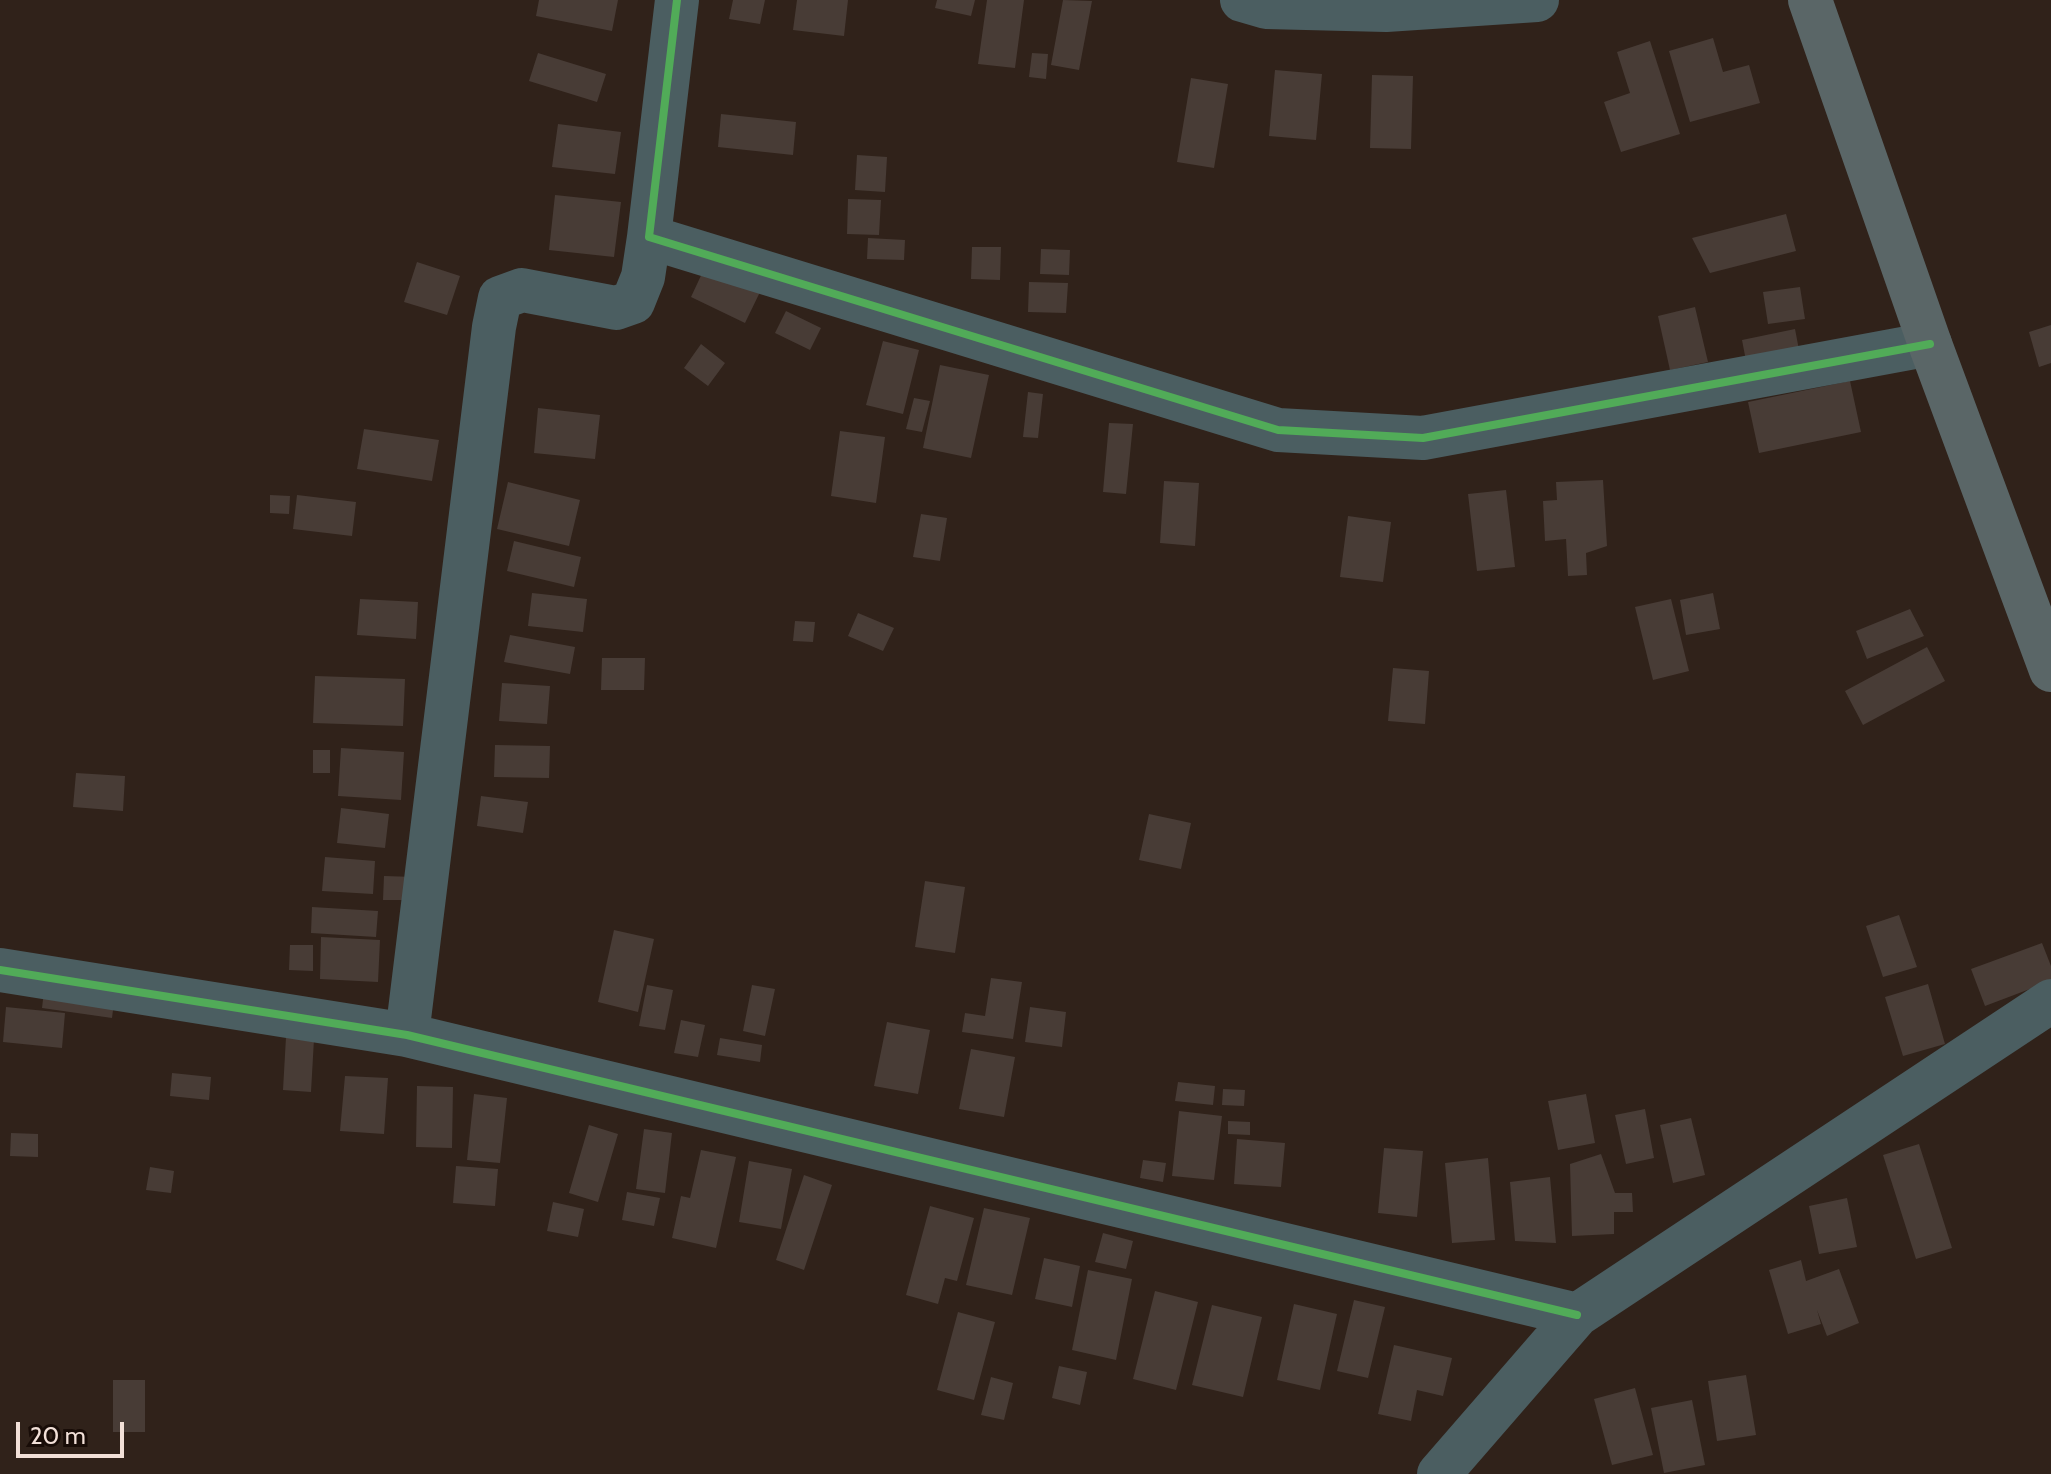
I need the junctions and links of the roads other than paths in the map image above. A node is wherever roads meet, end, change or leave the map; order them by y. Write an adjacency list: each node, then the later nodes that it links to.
1 (677, 0): 5 (street)
2 (1242, 0): 3 (street)
3 (1537, 0)
4 (1810, 0): 6 (highway)
5 (649, 237): 6 (street); 10 (street)
6 (1930, 344): 7 (highway)
7 (2051, 670)
8 (0, 970): 10 (street)
9 (2051, 1001): 11 (street)
10 (407, 1035): 11 (street)
11 (1577, 1315): 12 (street)
12 (1439, 1474)

